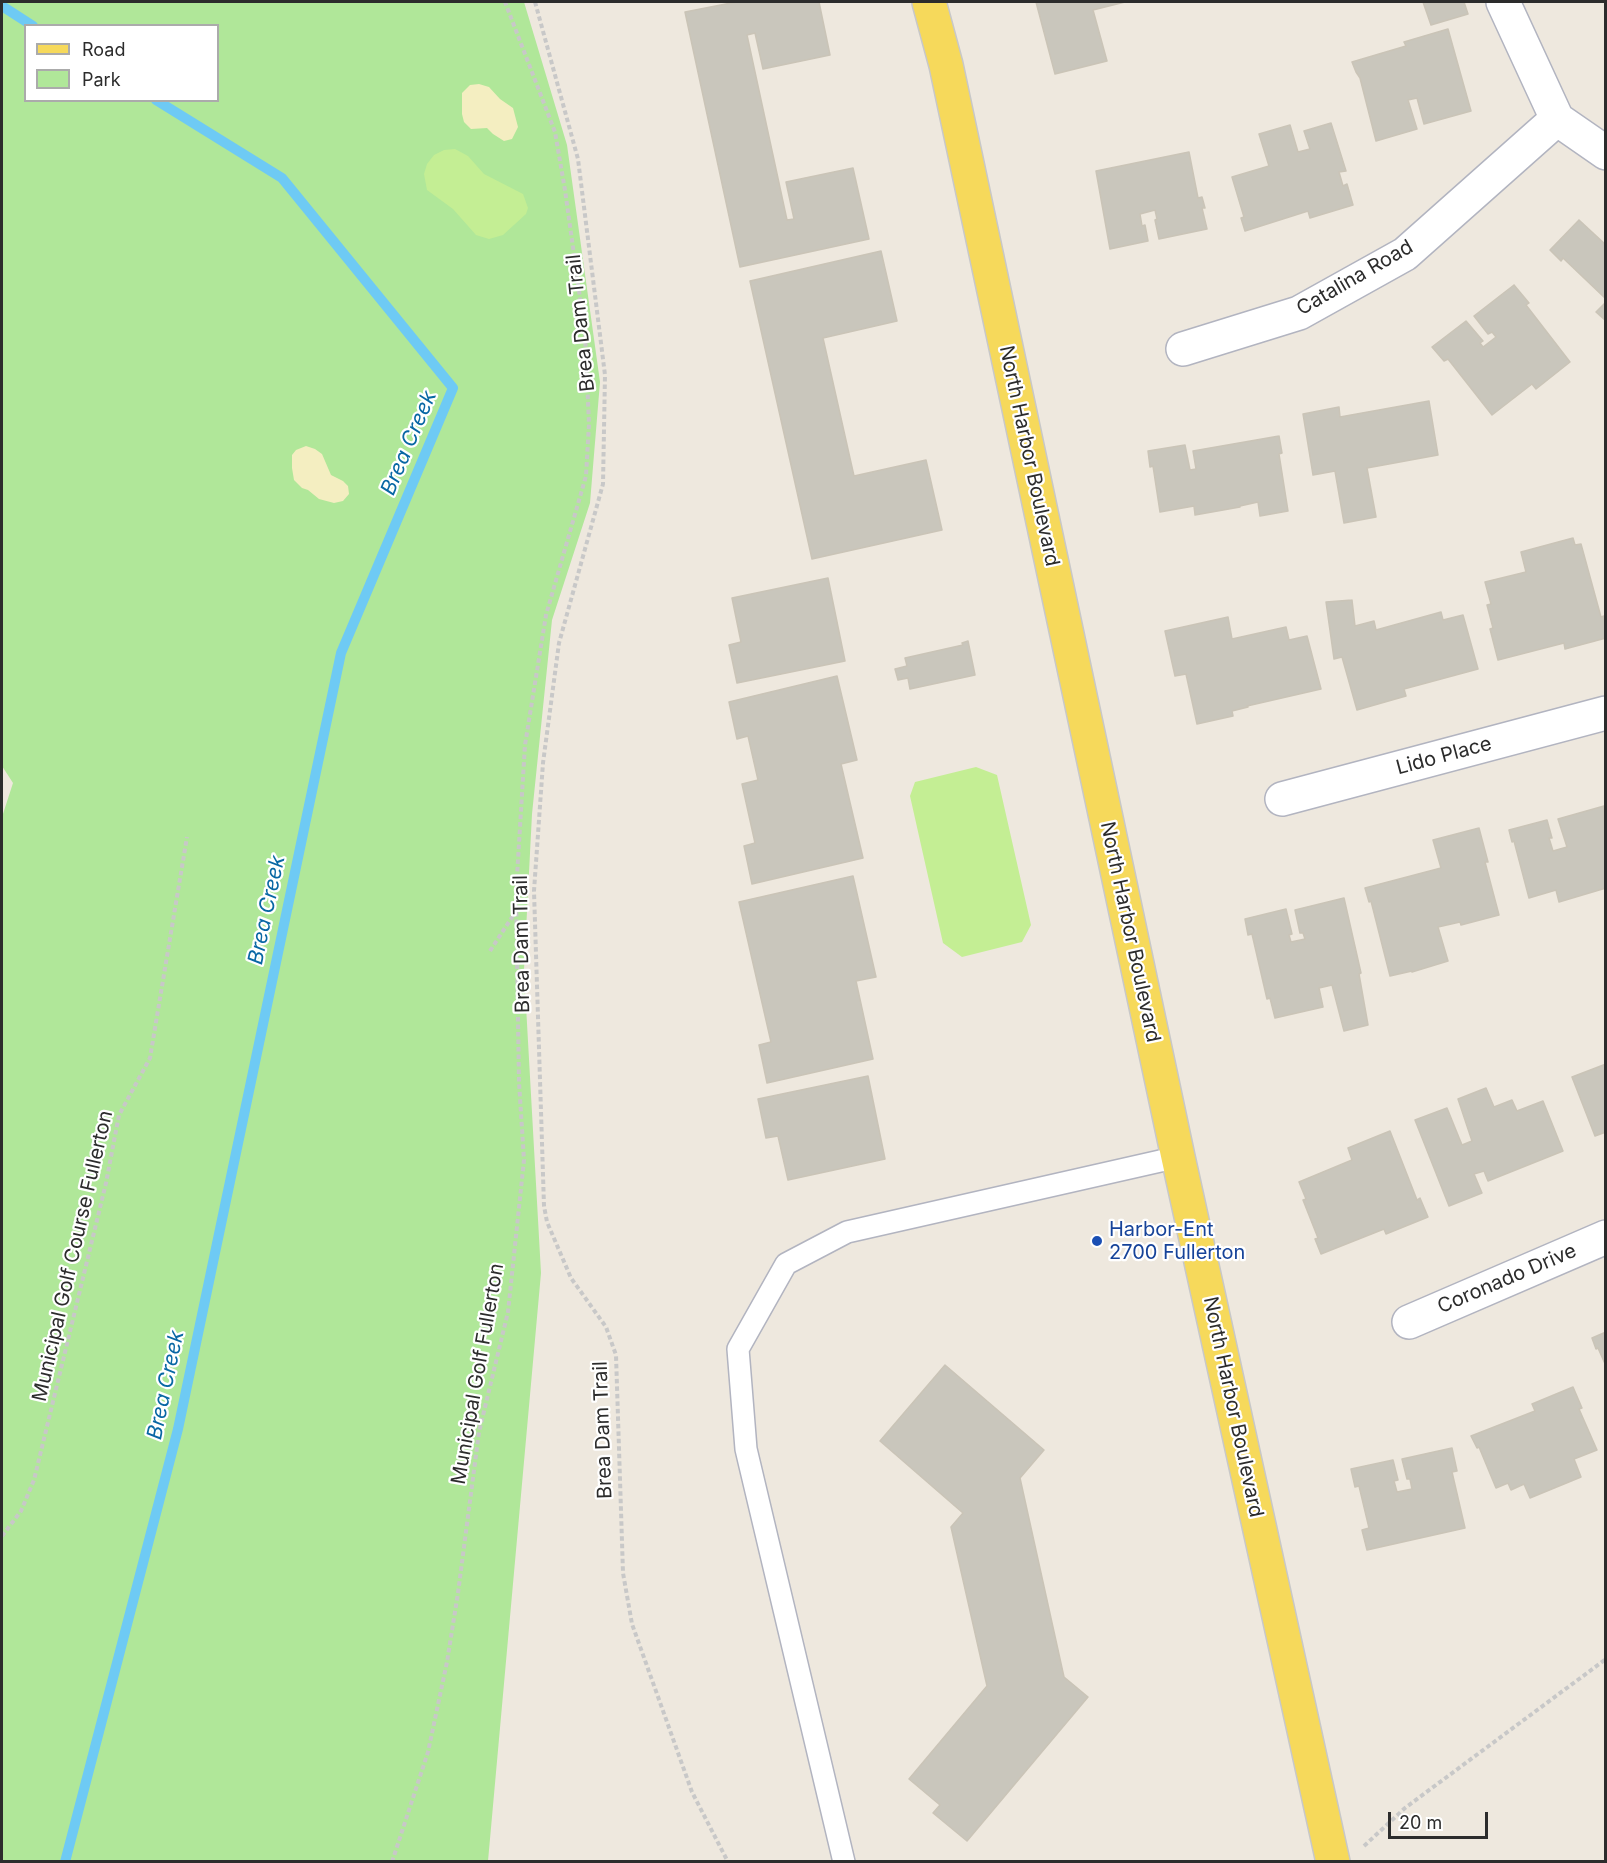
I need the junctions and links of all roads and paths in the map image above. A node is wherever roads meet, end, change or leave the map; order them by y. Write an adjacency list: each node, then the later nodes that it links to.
1 (505, 2): 11 (path, Municipal Golf Fullerton)
2 (535, 2): 20 (path, Brea Dam Trail)
3 (929, 2): 13 (main road, North Harbor Boulevard)
4 (1503, 2): 5 (street)
5 (1557, 118): 6 (street); 7 (street, Catalina Road)
6 (1605, 153)
7 (1183, 349)
8 (1605, 713): 9 (street, Lido Place)
9 (1282, 799)
10 (187, 837): 16 (path, Municipal Golf Course Fullerton)
11 (517, 910): 12 (path); 19 (path, Municipal Golf Fullerton)
12 (490, 951)
13 (1178, 1157): 21 (lane); 22 (main road, North Harbor Boulevard)
14 (1605, 1237): 15 (street, Coronado Drive)
15 (1409, 1322)
16 (2, 1536)
17 (1605, 1659): 18 (path)
18 (1363, 1846)
19 (392, 1862)
20 (728, 1862)
21 (844, 1862)
22 (1333, 1862)

